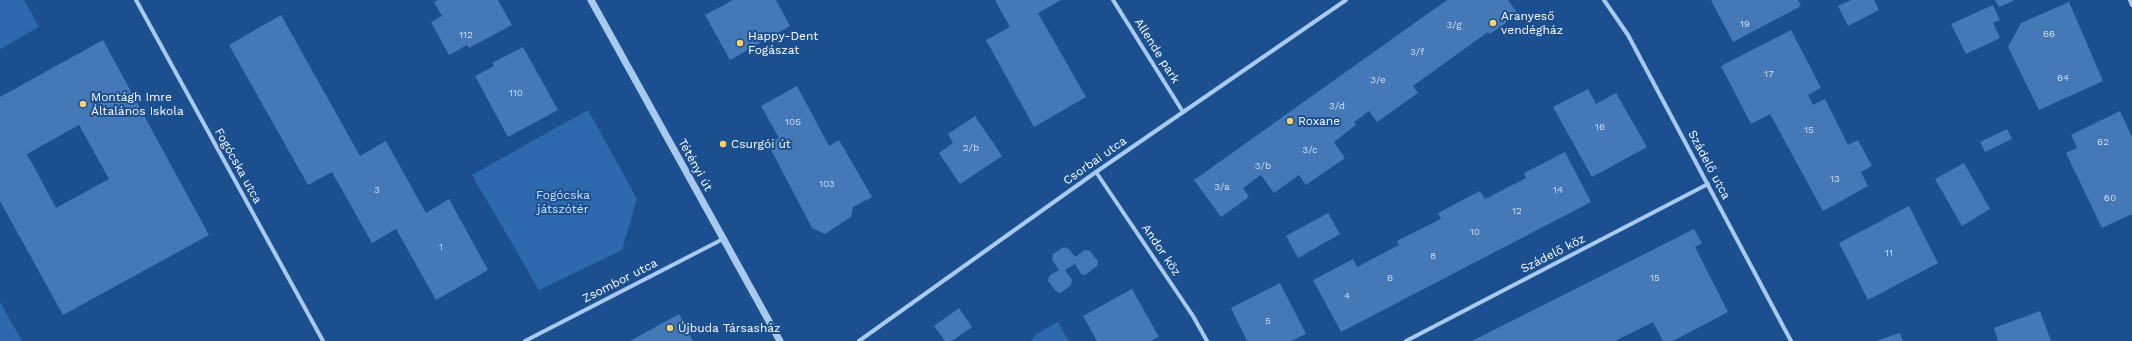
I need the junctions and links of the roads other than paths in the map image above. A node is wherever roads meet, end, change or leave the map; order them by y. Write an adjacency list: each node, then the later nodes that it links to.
1 (136, 0): 12 (street, Fogócska utca)
2 (591, 0): 11 (street, Tétényi út)
3 (1113, 0): 8 (street, Allende park)
4 (1346, 0): 8 (street, Csorbai utca)
5 (1604, 0): 10 (street, Szádelő utca)
6 (2130, 0): 7 (street)
7 (2132, 5)
8 (1183, 112): 9 (street, Csorbai utca)
9 (1096, 172): 15 (street, Csorbai utca); 16 (street, Andor köz)
10 (1708, 184): 17 (street, Szádelő köz); 18 (street, Szádelő utca)
11 (723, 239): 13 (street, Zsombor utca); 14 (street, Tétényi út)
12 (323, 341)
13 (525, 341)
14 (780, 341)
15 (859, 341)
16 (1207, 341)
17 (1406, 341)
18 (1791, 341)

